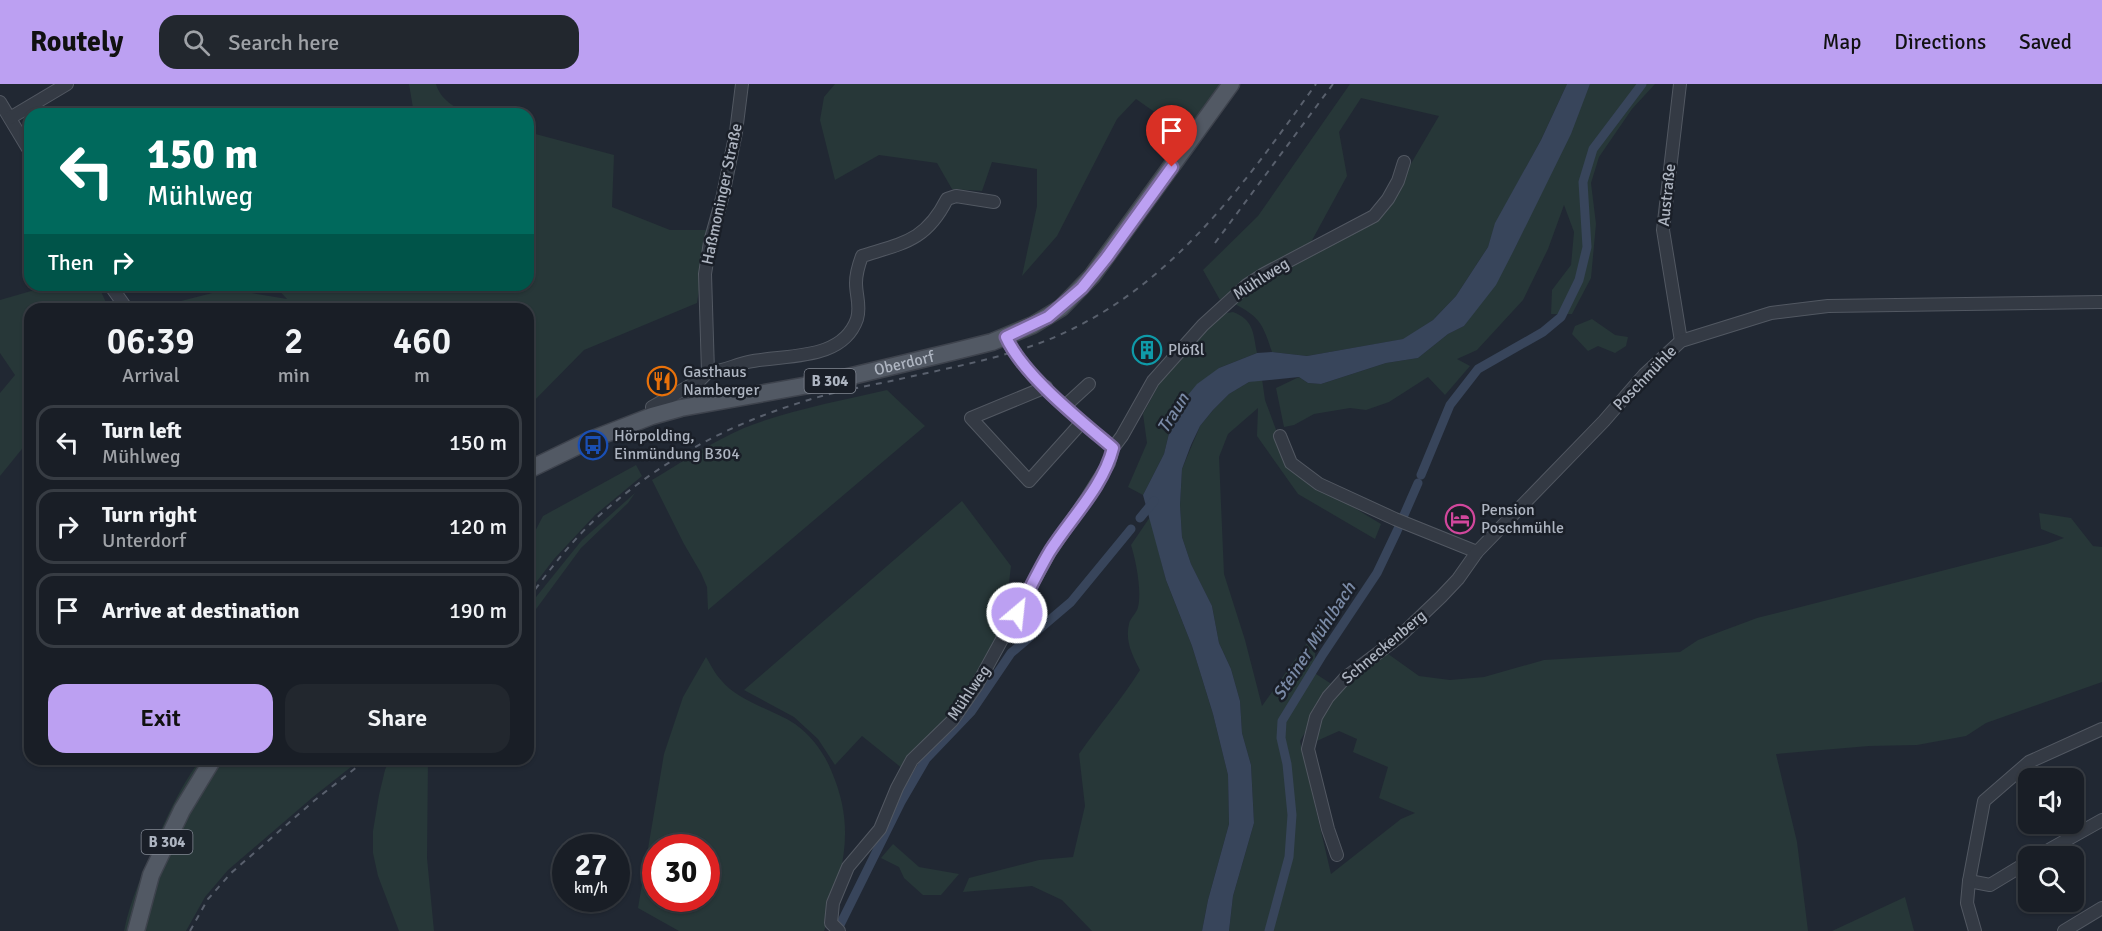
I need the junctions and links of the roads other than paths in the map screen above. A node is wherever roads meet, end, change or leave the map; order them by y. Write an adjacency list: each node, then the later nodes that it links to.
1 (67, 84): 6 (street)
2 (742, 84): 15 (street, Haßmoninger Straße)
3 (1231, 84): 13 (main road, B 304)
4 (1680, 84): 14 (street, Austraße)
5 (0, 102): 8 (street)
6 (27, 108)
7 (24, 110): 8 (street)
8 (10, 118): 9 (street)
9 (24, 142)
10 (1404, 162): 22 (street, Mühlweg)
11 (994, 202): 15 (street)
12 (2102, 302): 14 (street, Poschmühle)
13 (1006, 337): 17 (street); 19 (main road, Oberdorf / B 304)
14 (1681, 341): 24 (street, Poschmühle)
15 (708, 372): 19 (street)
16 (1089, 384): 18 (street)
17 (1046, 387): 18 (street); 20 (street)
18 (1065, 406): 20 (street)
19 (652, 416): 23 (main road, Oberdorf / B 304)
20 (1082, 422): 22 (street)
21 (1280, 436): 24 (street)
22 (1113, 448): 33 (street, Mühlweg)
23 (534, 467)
24 (1477, 552): 29 (street, Schneckenberg)
25 (2102, 729): 31 (street)
26 (209, 765): 34 (main road, B 304)
27 (2102, 820): 28 (street)
28 (2056, 846)
29 (1337, 855)
30 (2018, 868): 31 (street)
31 (1969, 881): 35 (street)
32 (2102, 908): 36 (street)
33 (835, 927)
34 (136, 931)
35 (1975, 931)
36 (2064, 931)

